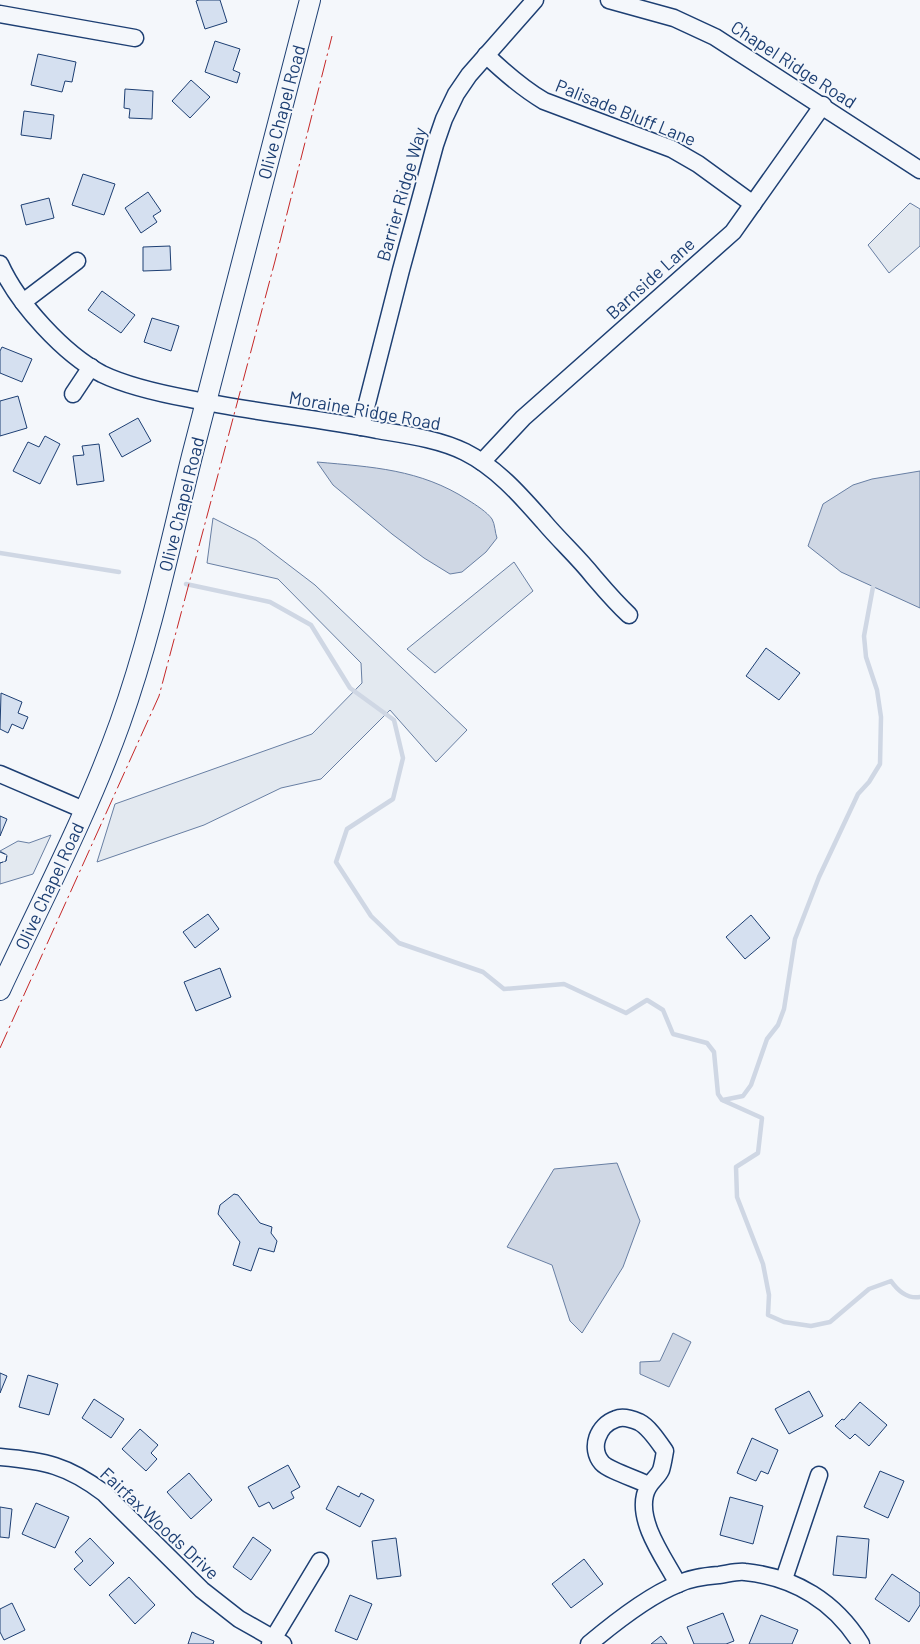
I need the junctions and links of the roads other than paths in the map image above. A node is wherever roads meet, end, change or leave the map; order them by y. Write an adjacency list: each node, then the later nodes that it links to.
1 (310, 0): 15 (main road, Olive Chapel Road)
2 (535, 0): 6 (street, Barrier Ridge Way)
3 (609, 0): 7 (street, Chapel Ridge Road)
4 (2, 13): 5 (street)
5 (136, 38)
6 (486, 55): 9 (street, Palisade Bluff Lane); 16 (street, Barrier Ridge Way)
7 (823, 106): 8 (street, Chapel Ridge Road); 9 (street, Barnside Lane)
8 (920, 170)
9 (753, 204): 17 (street, Barnside Lane)
10 (77, 260): 12 (street)
11 (0, 264): 12 (street, Moraine Ridge Road)
12 (23, 302): 13 (street, Moraine Ridge Road)
13 (91, 367): 14 (street); 15 (street, Moraine Ridge Road)
14 (73, 394)
15 (206, 402): 16 (street, Moraine Ridge Road); 20 (main road, Olive Chapel Road)
16 (361, 427): 17 (street, Moraine Ridge Road)
17 (482, 462): 18 (street, Moraine Ridge Road)
18 (629, 615)
19 (0, 774): 20 (street)
20 (84, 810): 21 (main road, Olive Chapel Road)
21 (0, 990)
22 (0, 1456): 28 (street, Fairfax Woods Drive)
23 (819, 1475): 26 (street)
24 (648, 1484): 24 (street); 27 (street)
25 (320, 1561): 28 (street)
26 (784, 1579): 27 (street); 30 (street)
27 (678, 1584): 29 (street)
28 (275, 1642)
29 (589, 1644)
30 (861, 1644)

